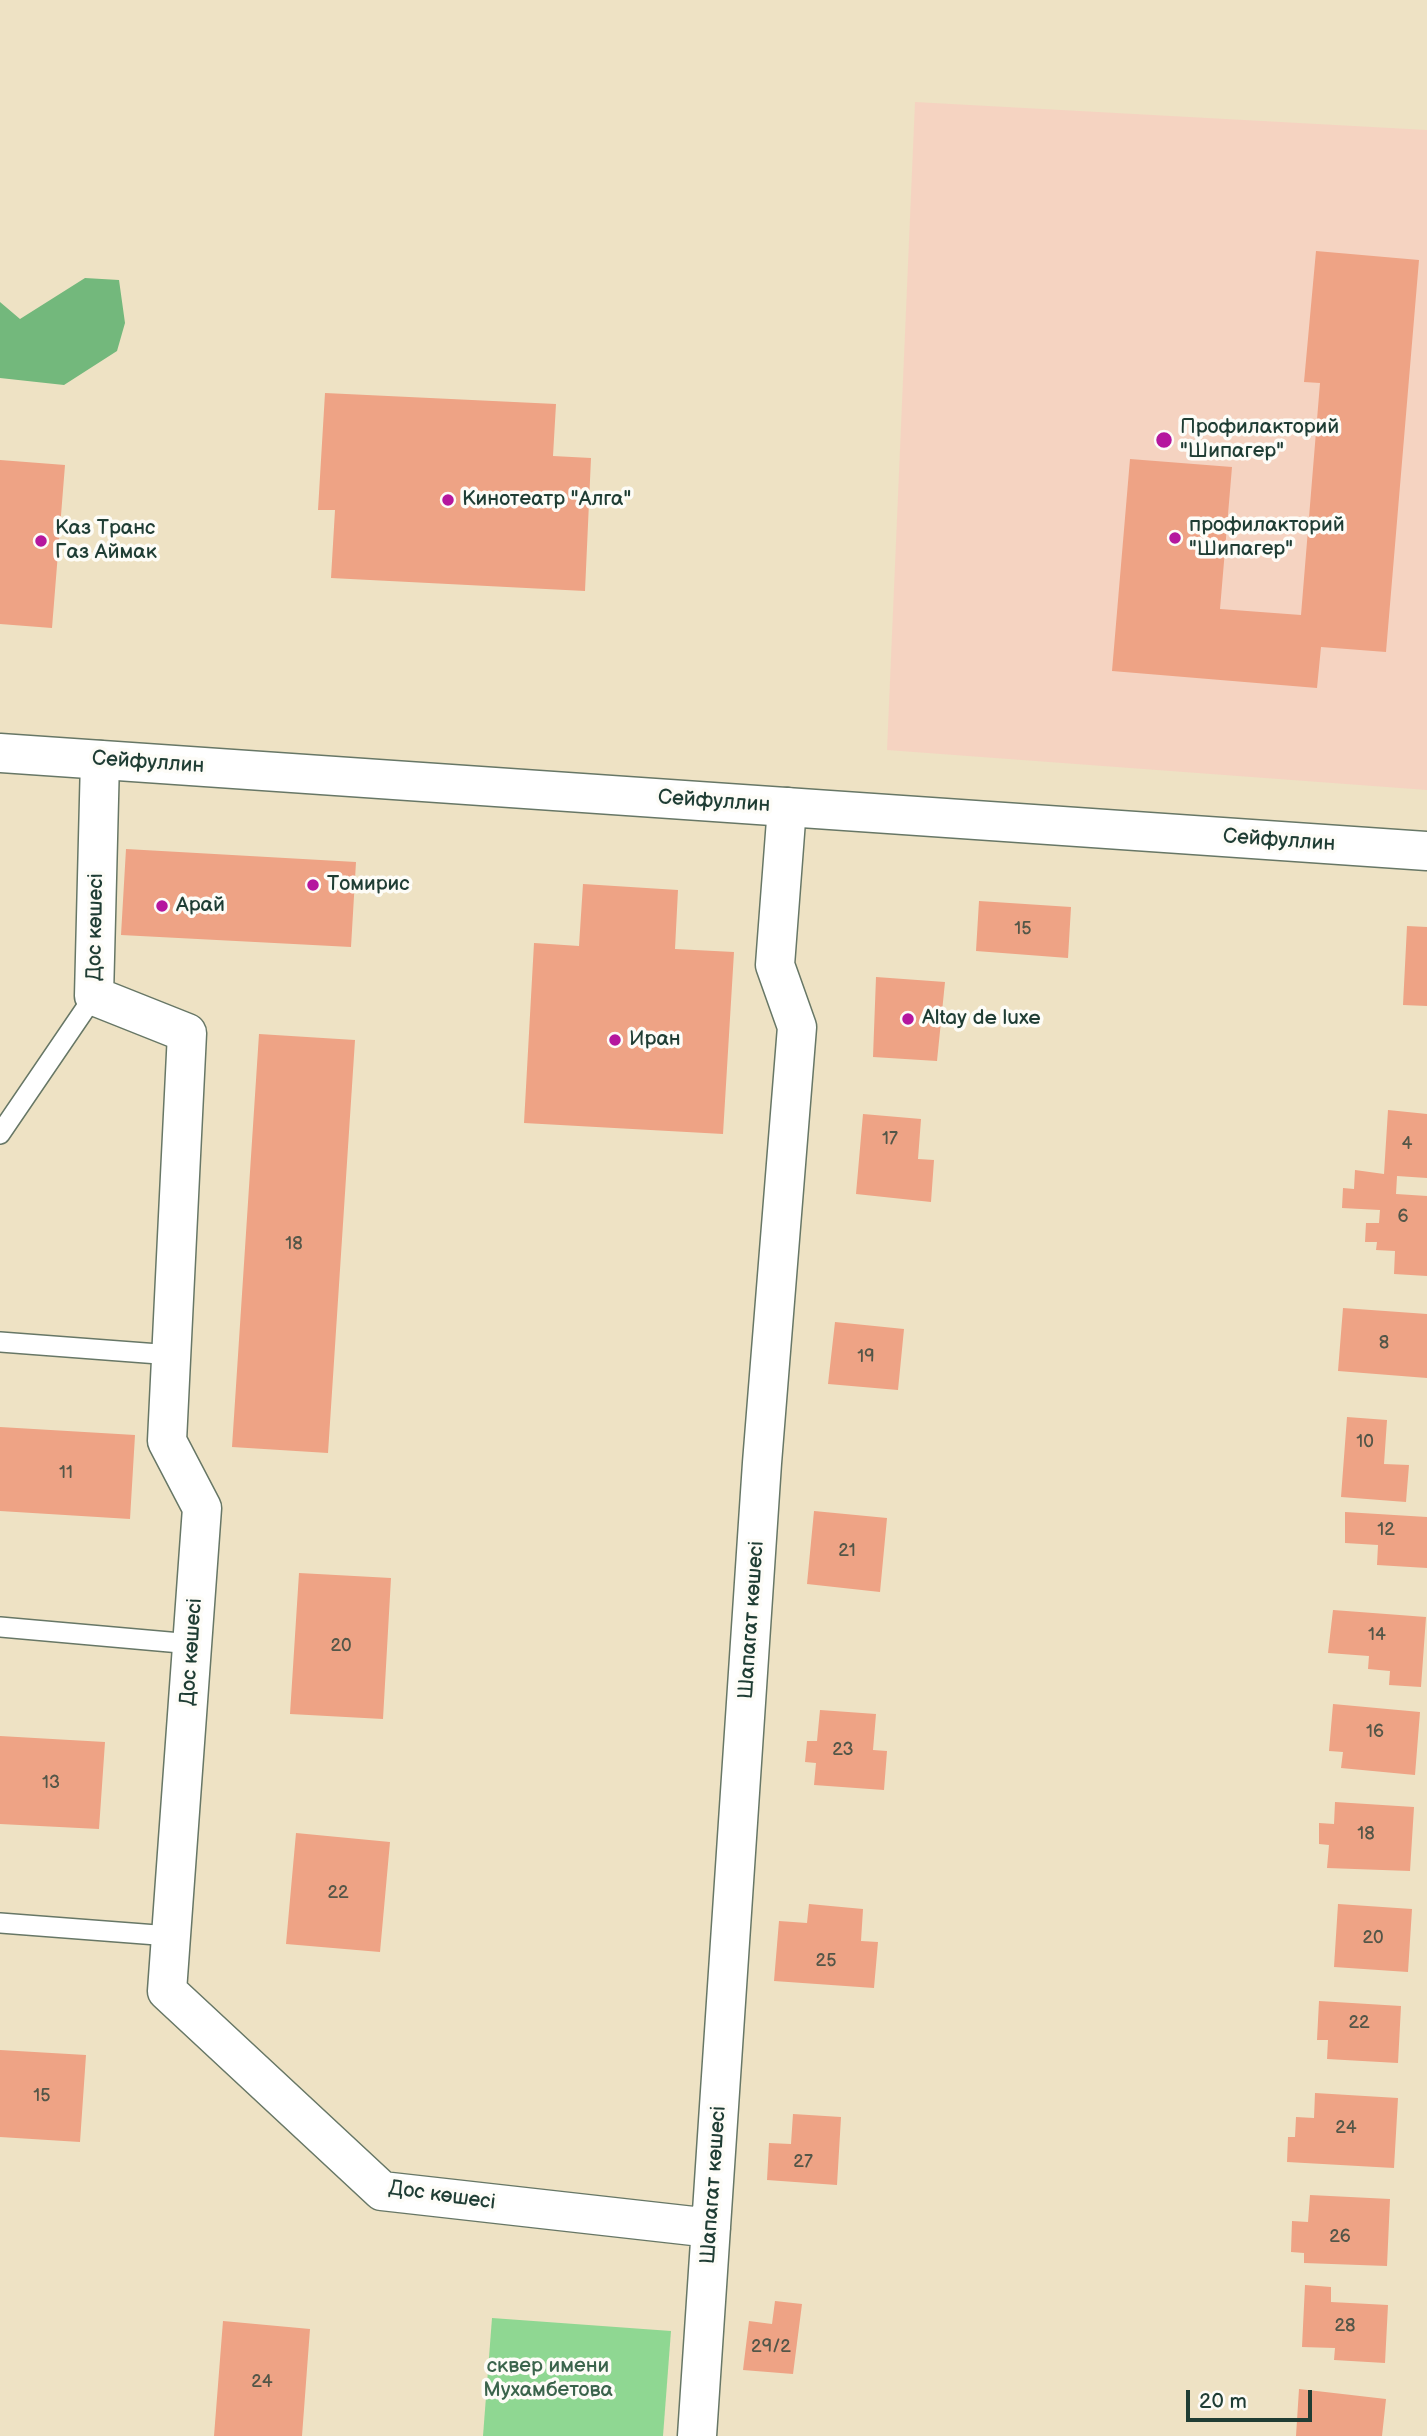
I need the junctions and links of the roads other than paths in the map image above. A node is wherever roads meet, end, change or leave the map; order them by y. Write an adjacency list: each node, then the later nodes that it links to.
1 (0, 753): 2 (street, Сейфуллин)
2 (100, 760): 3 (street, Сейфуллин); 5 (street, Дос көшесі)
3 (787, 807): 4 (street, Сейфуллин); 13 (street, Шапагат көшесі)
4 (1427, 851)
5 (94, 996): 6 (lane); 8 (street, Дос көшесі)
6 (0, 1134)
7 (0, 1342): 8 (lane)
8 (172, 1355): 10 (street, Дос көшесі)
9 (0, 1628): 10 (lane)
10 (192, 1644): 12 (street, Дос көшесі)
11 (0, 1923): 12 (lane)
12 (170, 1936): 13 (street, Дос көшесі)
13 (711, 2228): 14 (street, Шапагат көшесі)
14 (696, 2436)

